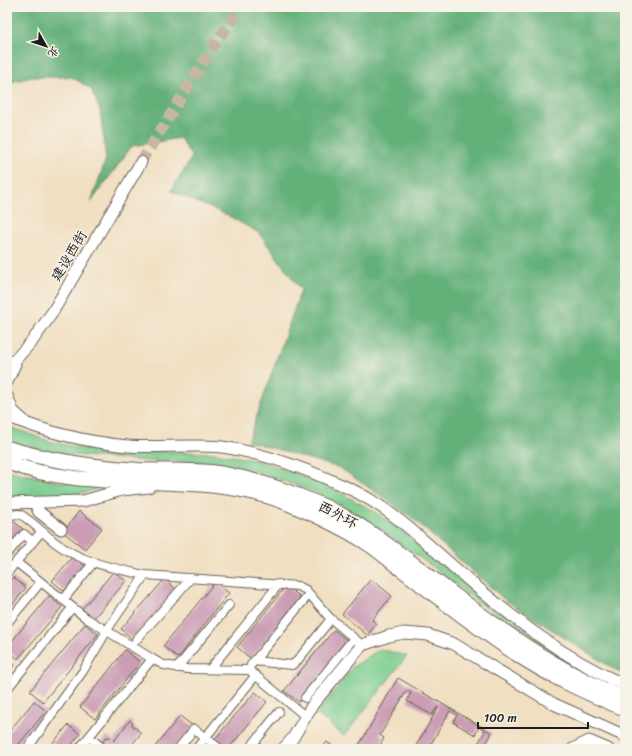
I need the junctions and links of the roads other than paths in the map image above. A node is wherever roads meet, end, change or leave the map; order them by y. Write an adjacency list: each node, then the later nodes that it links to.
1 (141, 162): 2 (main road, 建设西街)
2 (16, 360): 3 (main road, 建设西街); 4 (main road, 建设西街)
3 (7, 369)
4 (7, 382)
5 (7, 396): 6 (main road)
6 (14, 420): 39 (main road)
7 (7, 448): 42 (highway, 西外环)
8 (7, 462): 9 (highway, 西外环)
9 (201, 484): 10 (main road); 43 (highway, 西外环)
10 (35, 502): 11 (main road); 13 (main road)
11 (7, 503)
12 (7, 515): 14 (street)
13 (61, 529)
14 (41, 532): 15 (street); 18 (street)
15 (33, 542): 16 (street); 17 (street)
16 (7, 554)
17 (16, 562): 19 (street); 22 (street)
18 (94, 562): 20 (street); 25 (street)
19 (7, 573)
20 (145, 575): 21 (street); 30 (street)
21 (191, 578): 23 (street); 31 (street)
22 (41, 582): 25 (street); 29 (street)
23 (279, 584): 24 (street); 36 (street)
24 (309, 594): 28 (street); 34 (street)
25 (63, 600): 27 (street)
26 (229, 605): 35 (street)
27 (72, 608): 30 (street); 40 (street)
28 (331, 619): 32 (street); 34 (street)
29 (7, 624)
30 (107, 631): 33 (street); 49 (street)
31 (136, 640)
32 (358, 642): 41 (street); 45 (main road); 46 (main road)
33 (152, 659): 35 (street); 47 (street)
34 (254, 662): 37 (street)
35 (177, 668): 36 (street)
36 (210, 669): 37 (street)
37 (247, 670): 38 (street)
38 (256, 675): 45 (street); 48 (street)
39 (625, 685)
40 (7, 689)
41 (306, 698)
42 (625, 698)
43 (625, 709)
44 (279, 712): 55 (street)
45 (305, 716): 56 (main road)
46 (625, 736)
47 (89, 737): 50 (street); 51 (street)
48 (206, 738): 52 (street); 53 (street); 54 (street)
49 (27, 749)
50 (79, 749)
51 (104, 749)
52 (178, 749)
53 (196, 749)
54 (220, 749)
55 (249, 749)
56 (283, 749)
57 (573, 749): 58 (main road)
58 (608, 749)

